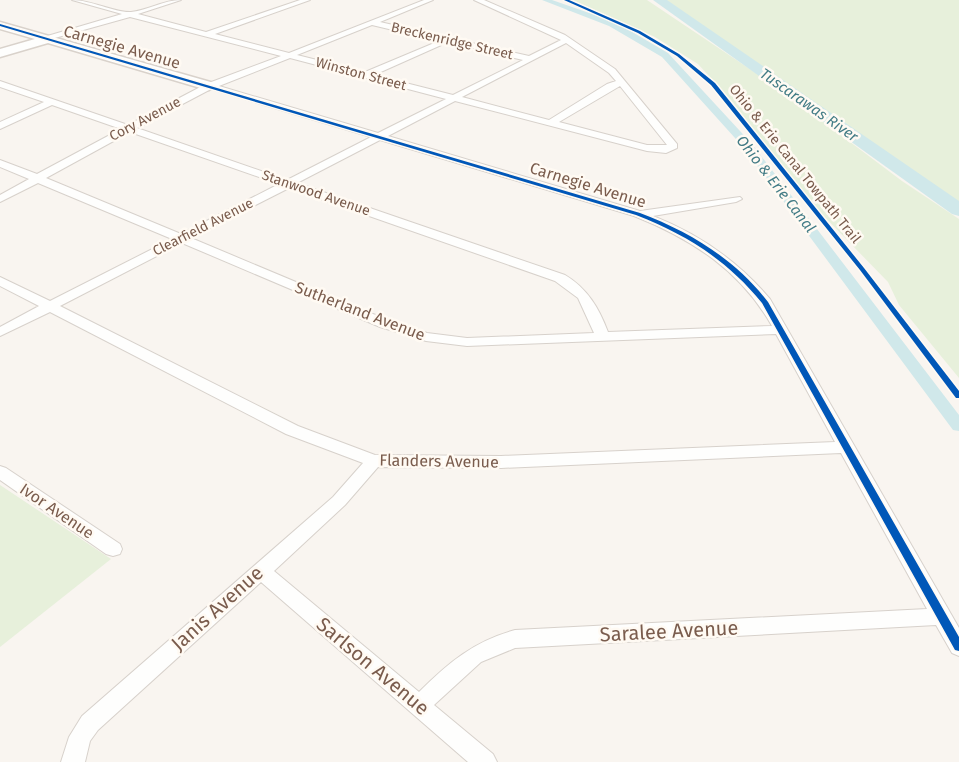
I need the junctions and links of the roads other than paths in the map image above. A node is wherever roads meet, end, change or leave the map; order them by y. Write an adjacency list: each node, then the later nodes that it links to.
1 (75, 0): 8 (street, Winston Street)
2 (178, 0): 8 (street)
3 (271, 0): 7 (street)
4 (307, 0): 7 (street)
5 (430, 0): 9 (street, Cory Avenue)
6 (477, 0): 14 (street)
7 (292, 5): 11 (street)
8 (130, 14): 11 (street, Winston Street); 12 (street)
9 (372, 23): 13 (street, Breckenridge Street); 16 (street, Cory Avenue)
10 (0, 25): 12 (street, Carnegie Avenue)
11 (207, 34): 16 (street, Winston Street)
12 (47, 39): 15 (street); 21 (street, Carnegie Avenue)
13 (447, 40): 17 (street, Breckenridge Street); 18 (street)
14 (567, 40): 17 (street, Clearfield Avenue); 19 (street)
15 (0, 53)
16 (289, 55): 18 (street, Winston Street); 21 (street, Cory Avenue)
17 (531, 58): 22 (street, Clearfield Avenue)
18 (366, 75): 22 (street, Winston Street)
19 (623, 82): 24 (street); 24 (street, Winston Street)
20 (0, 84): 23 (street, Stanwood Avenue)
21 (209, 87): 26 (street, Cory Avenue); 27 (street, Carnegie Avenue)
22 (454, 98): 24 (street, Winston Street); 27 (street, Clearfield Avenue)
23 (52, 102): 25 (street); 26 (street, Stanwood Avenue)
24 (551, 123)
25 (0, 126)
26 (128, 128): 29 (street, Cory Avenue); 30 (street, Stanwood Avenue)
27 (379, 137): 30 (street, Clearfield Avenue); 33 (street, Carnegie Avenue)
28 (0, 163): 29 (street, Sutherland Avenue)
29 (38, 178): 31 (street, Cory Avenue); 34 (street, Sutherland Avenue)
30 (288, 184): 34 (street, Clearfield Avenue); 39 (street, Stanwood Avenue)
31 (0, 198)
32 (736, 199): 33 (street)
33 (638, 214): 37 (street, Carnegie Avenue)
34 (180, 239): 36 (street, Clearfield Avenue); 39 (street, Sutherland Avenue)
35 (0, 281): 36 (street, Flanders Avenue)
36 (50, 307): 38 (street, Clearfield Avenue); 41 (street, Flanders Avenue)
37 (779, 330): 39 (street, Sutherland Avenue); 40 (street, Carnegie Avenue)
38 (0, 332)
39 (602, 337)
40 (847, 447): 41 (street, Flanders Avenue); 45 (street, Carnegie Avenue)
41 (374, 460): 44 (street, Janis Avenue)
42 (0, 472): 43 (street, Ivor Avenue)
43 (113, 549)
44 (260, 570): 47 (street, Sarlson Avenue); 48 (street, Janis Avenue)
45 (942, 616): 46 (street, Carnegie Avenue); 47 (street, Saralee Avenue)
46 (959, 647)
47 (420, 705): 49 (street, Sarlson Avenue)
48 (73, 762)
49 (485, 762)

